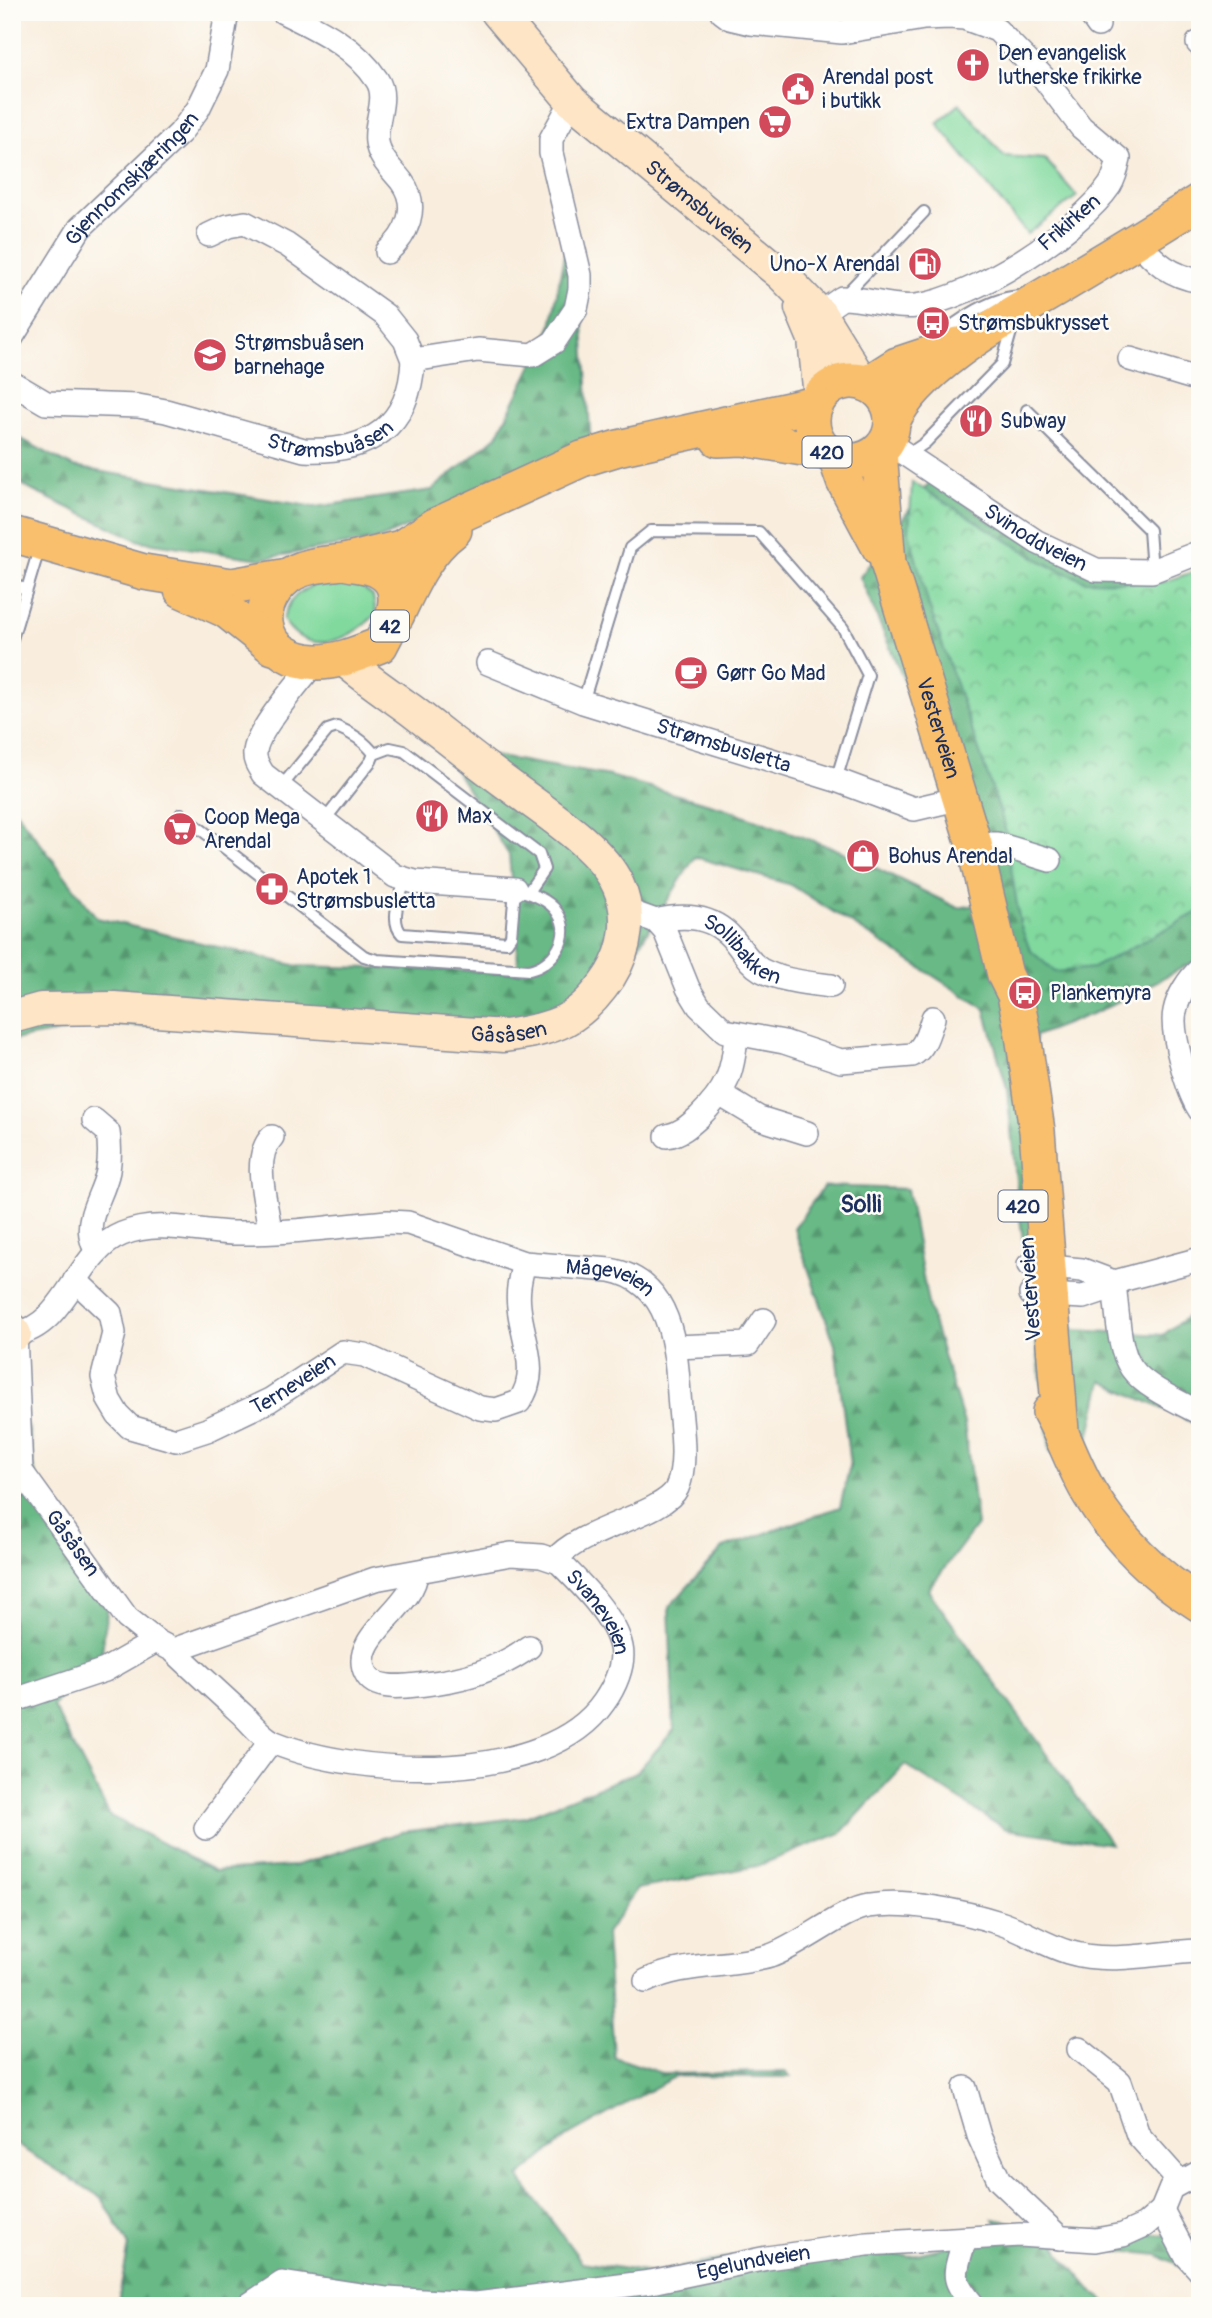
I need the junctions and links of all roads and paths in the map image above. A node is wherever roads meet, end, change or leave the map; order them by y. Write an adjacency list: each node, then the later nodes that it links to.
1 (228, 12): 15 (street, Gjennomskjæringen)
2 (283, 12): 10 (street)
3 (497, 12): 5 (street, Strømsbuveien)
4 (722, 12): 13 (street, Frikirken)
5 (572, 101): 13 (street, Strømsbuveien); 19 (street)
6 (1200, 201): 9 (main road)
7 (924, 212): 13 (lane)
8 (209, 235): 19 (street)
9 (1137, 240): 11 (street); 12 (main road)
10 (387, 252)
11 (1200, 281)
12 (1046, 295): 14 (main road); 17 (lane)
13 (823, 311): 22 (street, Strømsbuveien); 23 (street, Strømsbuveien)
14 (1017, 313): 16 (main road); 26 (lane)
15 (12, 337)
16 (971, 341): 17 (main road); 26 (main road)
17 (914, 359): 22 (main road)
18 (1130, 359): 20 (street)
19 (413, 360): 21 (street, Strømsbuåsen)
20 (1200, 380)
21 (12, 383)
22 (865, 383): 23 (main road); 26 (main road, 420)
23 (818, 400): 25 (main road, 42); 27 (main road, 420)
24 (1027, 410): 33 (lane)
25 (645, 441): 27 (main road, 42); 28 (main road, 42)
26 (891, 442): 27 (main road, 420); 32 (main road, Vesterveien / 420); 33 (street, Svinoddveien)
27 (831, 455): 32 (main road, Vesterveien / 420)
28 (497, 497): 31 (main road, 42); 38 (main road, 42)
29 (27, 539): 34 (main road, 42); 37 (lane)
30 (1200, 552): 33 (street, Svinoddveien)
31 (344, 562): 35 (main road, 42); 38 (main road, 42)
32 (888, 563): 49 (main road, Vesterveien / 420)
33 (1152, 571)
34 (144, 572): 35 (main road, 42); 40 (main road, 42)
35 (288, 576): 40 (main road)
36 (12, 585): 37 (lane)
37 (26, 589): 39 (lane)
38 (388, 630): 41 (main road, 42); 44 (street, Gåsåsen)
39 (12, 639)
40 (278, 649): 41 (main road, 42); 45 (street)
41 (329, 660): 44 (street, Gåsåsen); 45 (street)
42 (488, 663): 43 (street, Strømsbusletta)
43 (583, 702): 47 (street, Strømsbusletta); 47 (lane)
44 (404, 705): 56 (street, Gåsåsen)
45 (280, 706): 48 (street)
46 (374, 754): 48 (lane); 51 (lane); 55 (lane)
47 (836, 780): 49 (street, Strømsbusletta)
48 (281, 787): 51 (street)
49 (961, 798): 52 (main road, Vesterveien / 420)
50 (181, 814): 55 (lane)
51 (324, 821): 54 (street)
52 (974, 844): 53 (street); 74 (main road, Vesterveien / 420)
53 (1050, 860)
54 (406, 880): 55 (street); 55 (lane)
55 (522, 891)
56 (625, 910): 57 (street, Sollibakken); 60 (street, Gåsåsen)
57 (656, 921): 59 (street, Sollibakken); 62 (street, Sollibakken)
58 (1200, 969): 64 (street)
59 (831, 986)
60 (12, 1017)
61 (933, 1018): 62 (street, Sollibakken)
62 (736, 1035): 63 (street)
63 (721, 1096): 66 (street); 67 (street)
64 (1200, 1111)
65 (94, 1120): 70 (street)
66 (807, 1133)
67 (667, 1136)
68 (272, 1137): 69 (street)
69 (270, 1231): 70 (street, Mågeveien); 72 (street, Mågeveien)
70 (96, 1250): 73 (street, Mågeveien)
71 (1200, 1259): 75 (street)
72 (524, 1263): 73 (street, Terneveien); 78 (street, Mågeveien)
73 (75, 1280): 77 (street, Mågeveien)
74 (1040, 1281): 75 (street); 82 (main road, Vesterveien / 420)
75 (1114, 1282): 79 (street)
76 (764, 1320): 78 (street)
77 (14, 1332): 83 (street, Gåsåsen)
78 (675, 1347): 80 (street, Mågeveien)
79 (1200, 1413)
80 (555, 1560): 81 (street, Svaneveien); 86 (street, Svaneveien)
81 (416, 1573): 83 (street, Svaneveien); 84 (street)
82 (1200, 1604)
83 (164, 1646): 85 (street); 86 (street, Svaneveien)
84 (529, 1647)
85 (12, 1701)
86 (271, 1741): 87 (street)
87 (206, 1828)
88 (1200, 1951): 89 (street)
89 (646, 1981)
90 (1079, 2049): 92 (street)
91 (965, 2088): 94 (street)
92 (1189, 2176): 93 (street, Egelundveien)
93 (1162, 2210): 94 (street, Egelundveien); 96 (street)
94 (1060, 2238): 95 (street, Egelundveien)
95 (964, 2240): 98 (street, Egelundveien); 101 (street)
96 (1200, 2271)
97 (307, 2288): 98 (street, Egelundveien); 99 (street, Egelundveien); 100 (street)
98 (476, 2305)
99 (247, 2306)
100 (282, 2306)
101 (974, 2306)

